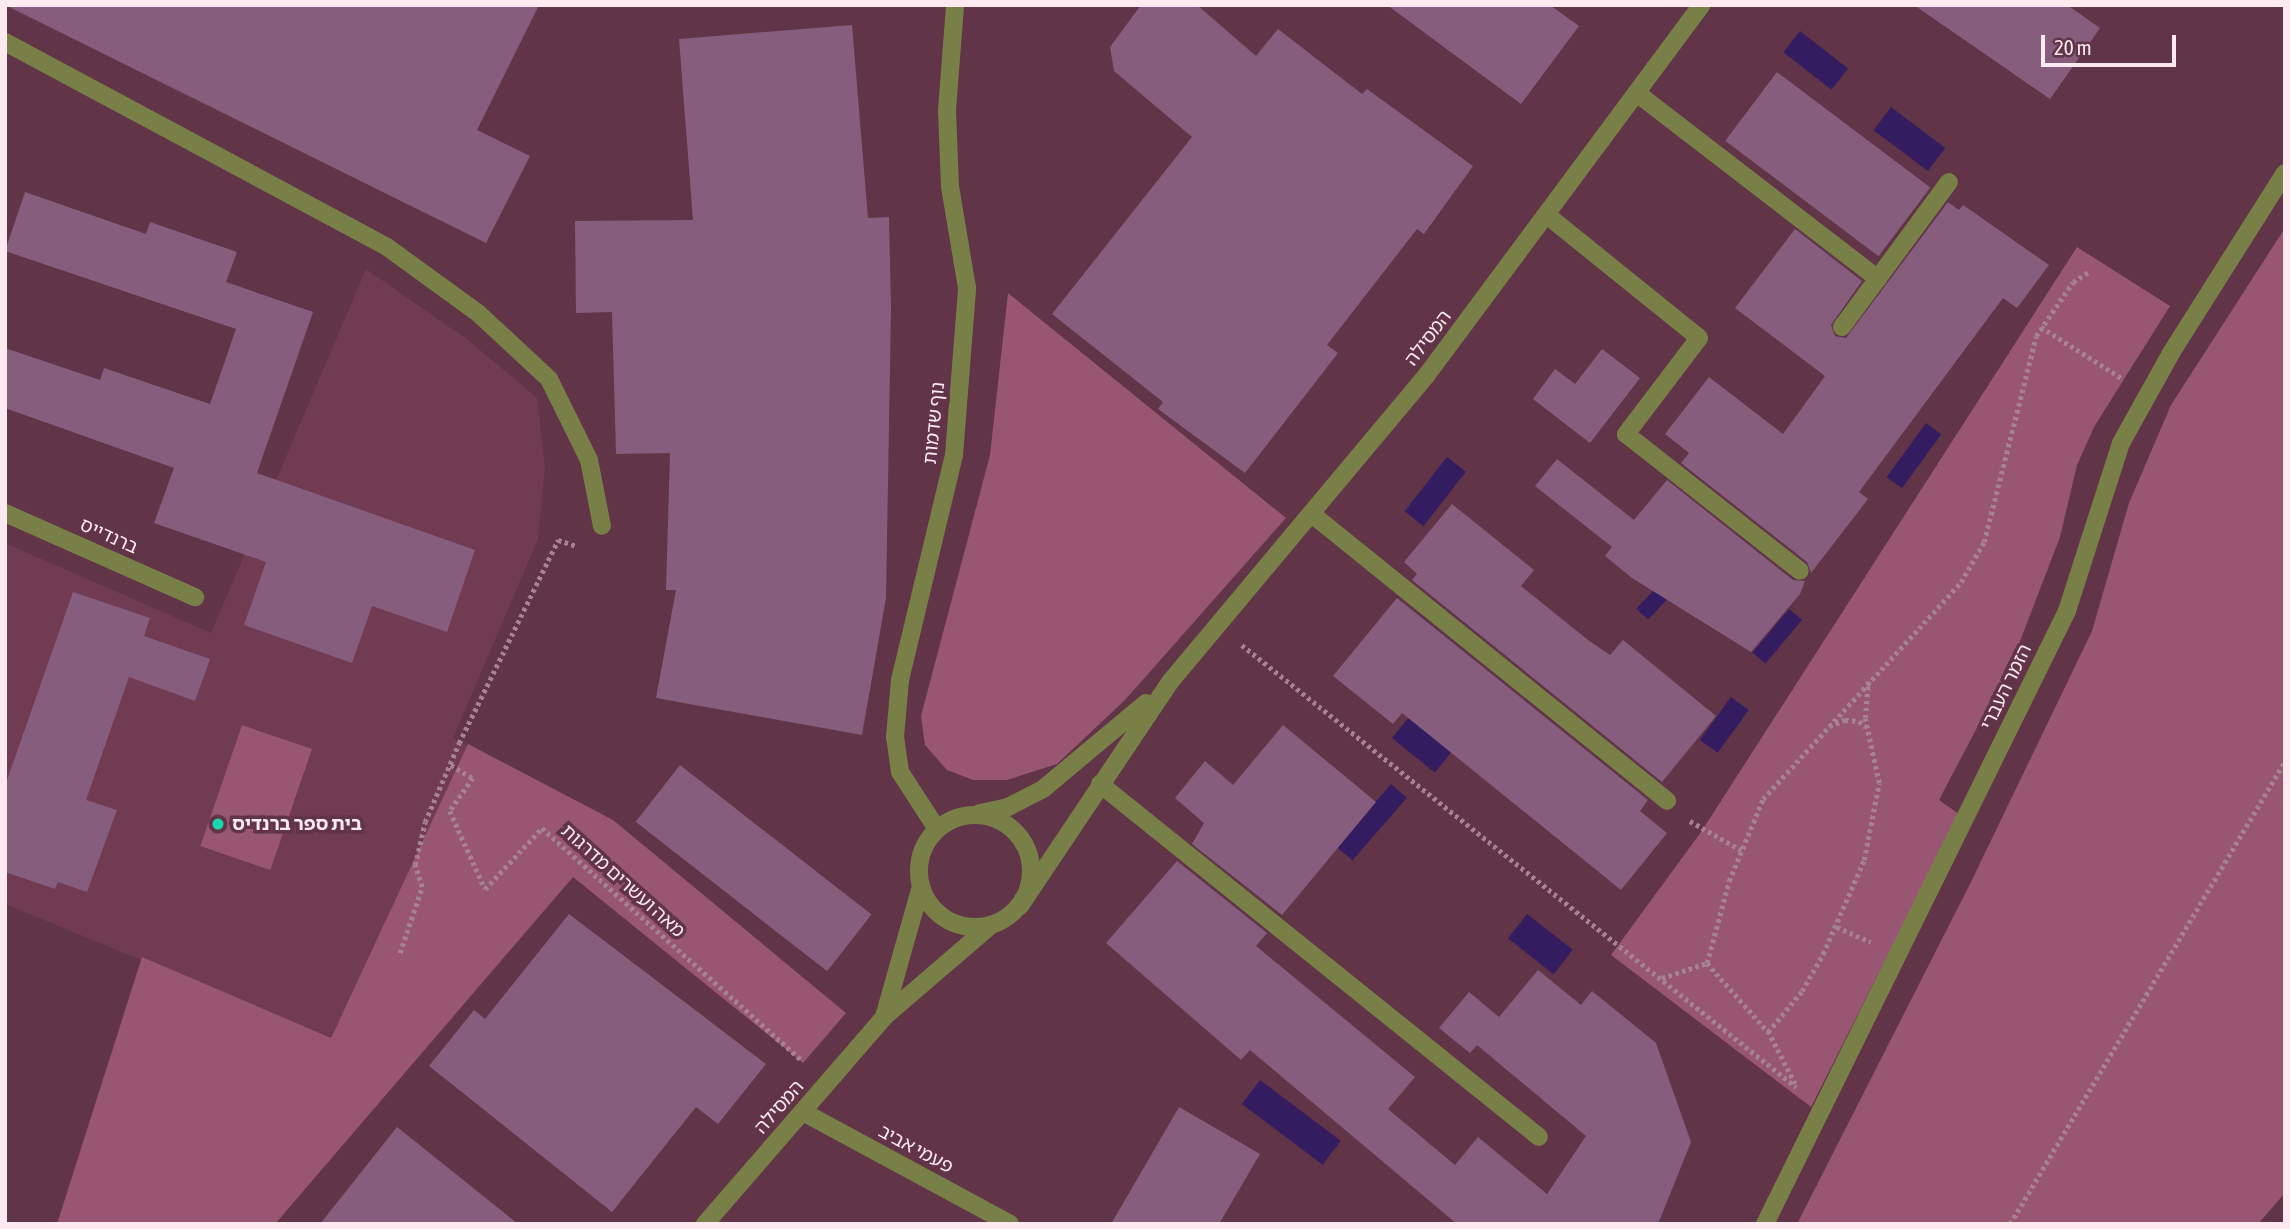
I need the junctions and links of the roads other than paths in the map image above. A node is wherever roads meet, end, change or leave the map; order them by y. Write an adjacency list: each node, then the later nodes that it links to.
1 (955, 5): 19 (street, נוף שדמות)
2 (1702, 5): 4 (street, המסילה)
3 (5, 42): 12 (street)
4 (1638, 94): 7 (street, המסילה); 8 (street)
5 (2285, 173): 28 (street, הזמר העברי)
6 (1949, 182): 8 (street)
7 (1548, 216): 11 (street, המסילה); 13 (street)
8 (1878, 279): 9 (street)
9 (1842, 327)
10 (5, 513): 14 (street, ברנדייס)
11 (1312, 515): 15 (street, המסילה); 17 (street)
12 (602, 526)
13 (1800, 571)
14 (195, 597)
15 (1170, 682): 16 (street, המסילה); 18 (street, המסילה)
16 (1100, 784): 21 (street, המסילה); 25 (street)
17 (1667, 801)
18 (977, 814): 19 (street); 21 (street)
19 (937, 830): 20 (street)
20 (921, 886): 22 (street); 23 (street, המסילה)
21 (1020, 905): 22 (street)
22 (991, 925): 23 (street, המסילה)
23 (884, 1017): 24 (street, המסילה)
24 (803, 1112): 26 (street, המסילה); 27 (street, פעמי אביב)
25 (1539, 1137)
26 (705, 1224)
27 (1010, 1224)
28 (1765, 1224)

